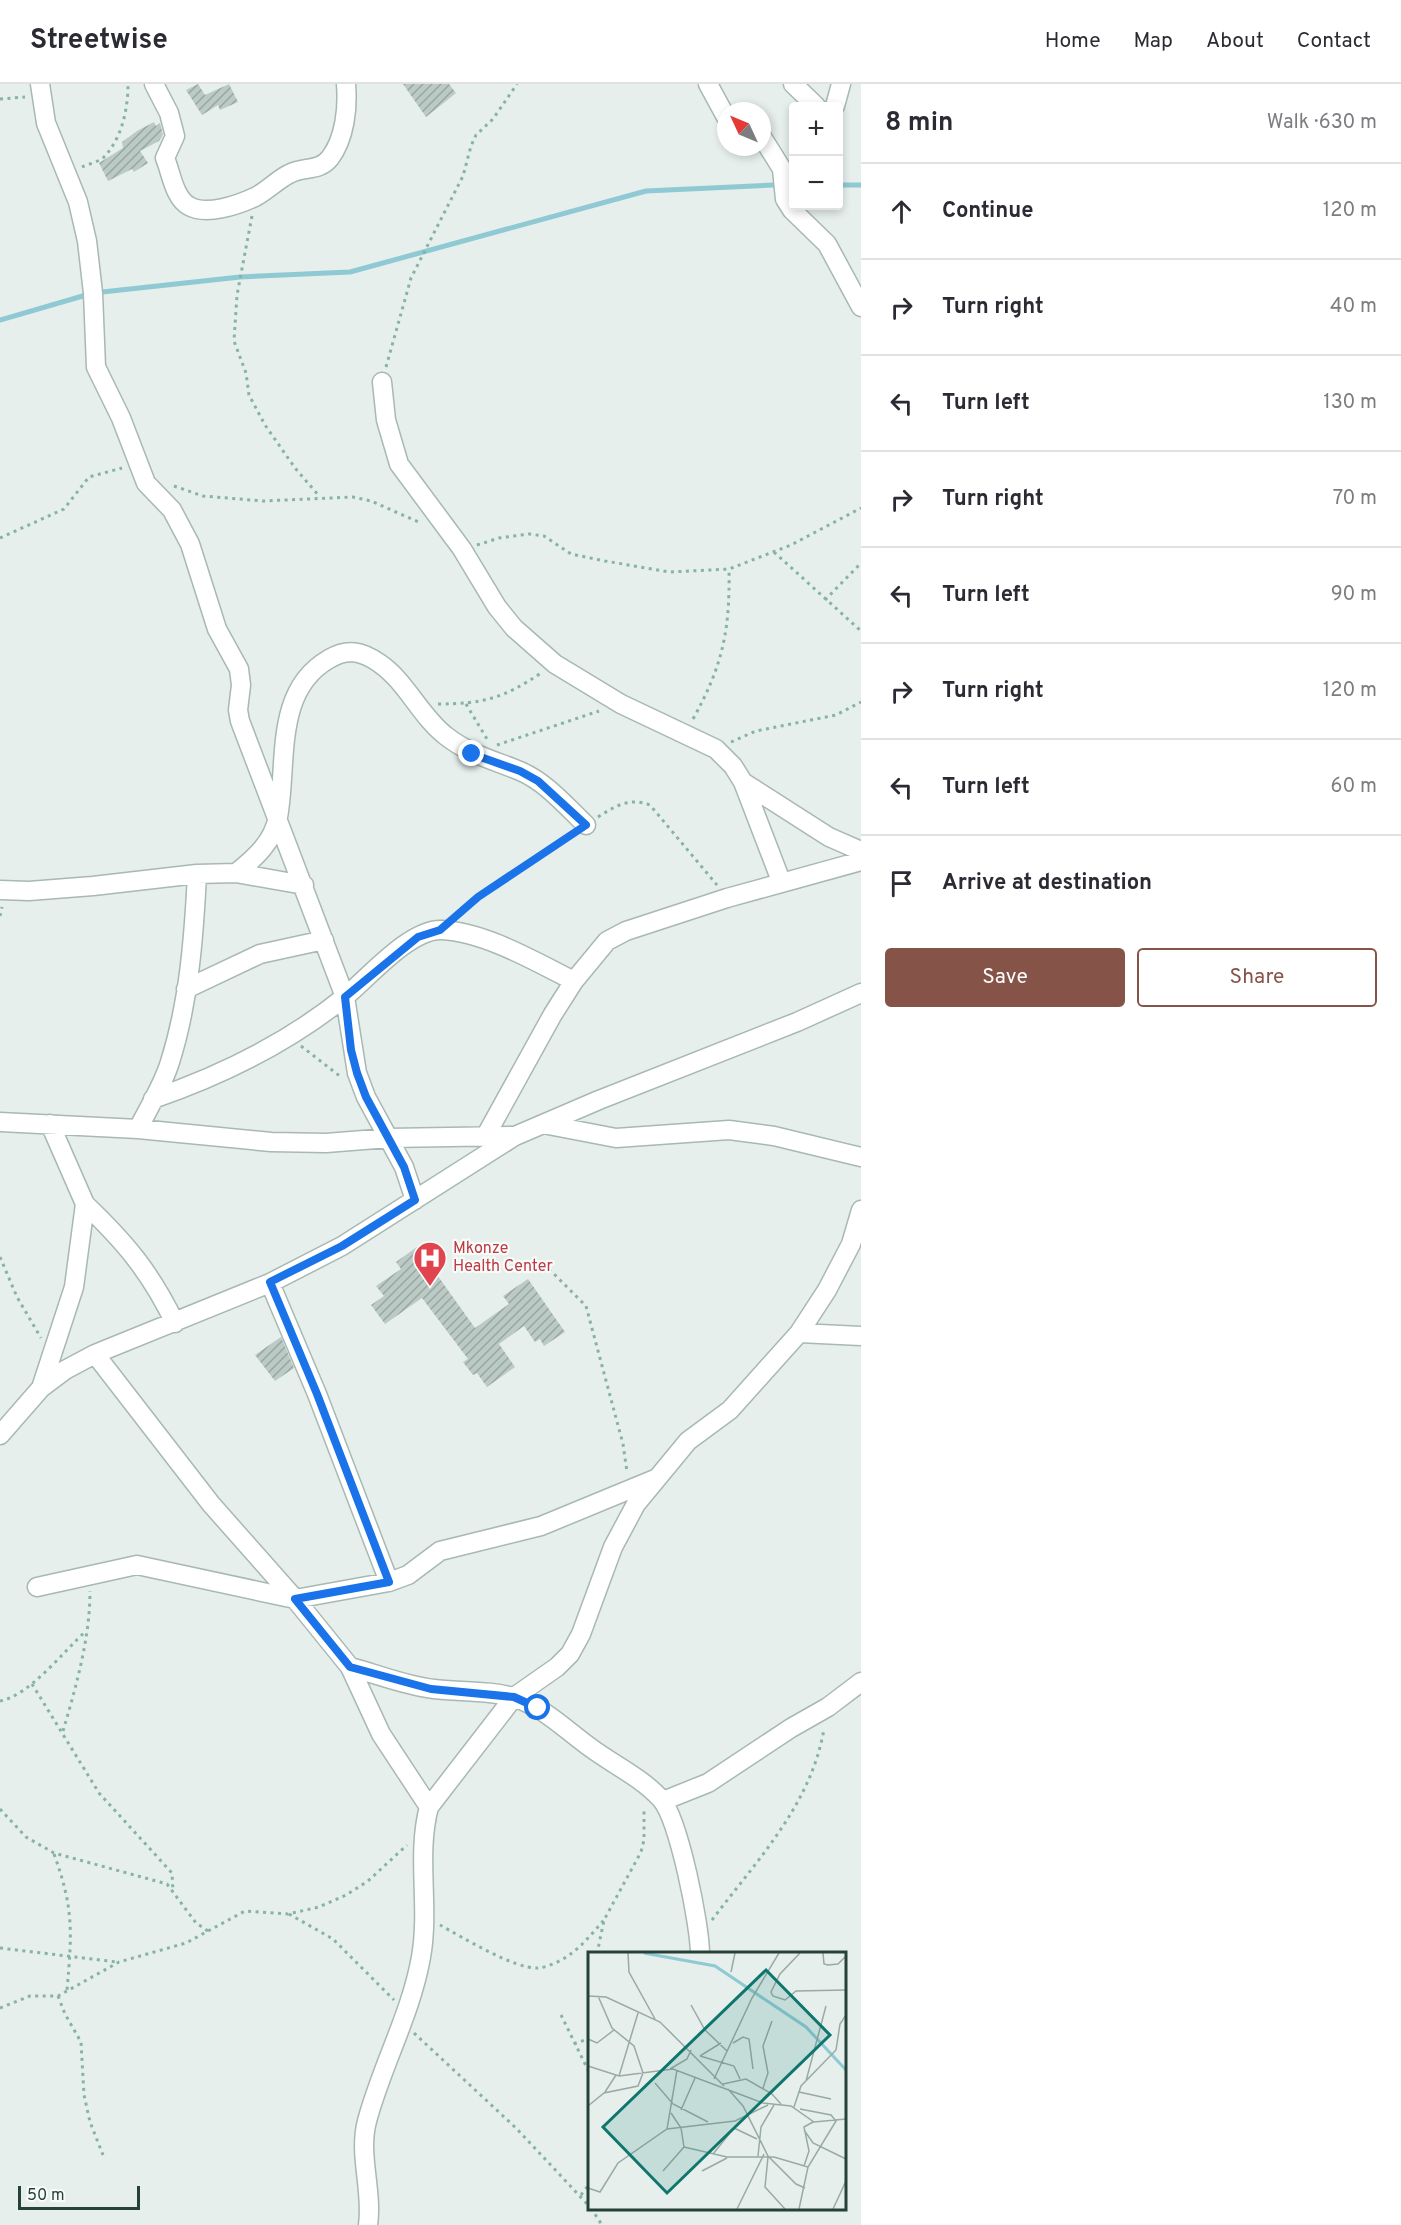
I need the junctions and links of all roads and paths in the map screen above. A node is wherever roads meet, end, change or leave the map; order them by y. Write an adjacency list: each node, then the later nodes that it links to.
1 (128, 84): 14 (path)
2 (154, 84): 15 (street)
3 (346, 84): 15 (street)
4 (517, 84): 17 (path)
5 (708, 84): 10 (street)
6 (793, 84): 11 (street)
7 (841, 84): 12 (street)
8 (41, 90): 9 (path); 14 (street)
9 (0, 99)
10 (718, 102)
11 (812, 102)
12 (836, 102)
13 (771, 151): 16 (street)
14 (67, 174): 18 (street)
15 (255, 197): 20 (path)
16 (861, 307)
17 (382, 382): 24 (street)
18 (140, 462): 23 (path); 38 (street)
19 (168, 482): 20 (path)
20 (320, 497): 22 (path)
21 (861, 508): 25 (path)
22 (425, 525)
23 (0, 538)
24 (462, 549): 27 (path); 30 (street)
25 (774, 552): 27 (path); 28 (path)
26 (861, 563): 28 (path)
27 (729, 569): 35 (path)
28 (825, 600): 29 (path)
29 (861, 631)
30 (555, 664): 33 (path); 34 (street)
31 (861, 702): 36 (path)
32 (417, 703): 33 (path); 38 (street); 39 (street)
33 (466, 704): 34 (path)
34 (621, 704): 35 (street)
35 (684, 733): 36 (street)
36 (716, 750): 37 (street)
37 (743, 782): 40 (street); 44 (street)
38 (278, 818): 42 (street); 45 (street)
39 (586, 825): 47 (path); 48 (path)
40 (861, 851)
41 (861, 861): 44 (street)
42 (236, 873): 43 (street); 45 (street)
43 (197, 874): 46 (street); 51 (street)
44 (781, 881): 47 (street)
45 (304, 885): 49 (street)
46 (0, 890)
47 (728, 898): 50 (street)
48 (440, 930): 50 (street); 53 (street)
49 (324, 940): 51 (street); 53 (street)
50 (574, 981): 62 (street)
51 (186, 989): 56 (street)
52 (861, 993): 59 (street)
53 (345, 997): 54 (street); 63 (street)
54 (289, 1036): 55 (path); 56 (street)
55 (342, 1078)
56 (153, 1099): 60 (street)
57 (0, 1122): 58 (street)
58 (50, 1124): 60 (street); 66 (street)
59 (543, 1124): 61 (street); 64 (street)
60 (138, 1129): 63 (street)
61 (515, 1136): 62 (street); 65 (street)
62 (485, 1137): 63 (street)
63 (389, 1138): 65 (street)
64 (861, 1157)
65 (415, 1200): 70 (street)
66 (85, 1204): 71 (street); 75 (street)
67 (861, 1210): 72 (street)
68 (0, 1257): 75 (path)
69 (549, 1269): 79 (path)
70 (270, 1282): 71 (street); 81 (street)
71 (175, 1323): 74 (street)
72 (799, 1333): 73 (street); 78 (street)
73 (861, 1336)
74 (95, 1354): 76 (street); 83 (street)
75 (52, 1358): 76 (street)
76 (41, 1388): 77 (street)
77 (0, 1435)
78 (655, 1479): 79 (street); 88 (street)
79 (630, 1488): 81 (street)
80 (90, 1577): 82 (street); 83 (street); 84 (path)
81 (389, 1582): 83 (street)
82 (37, 1587)
83 (295, 1599): 85 (street)
84 (87, 1630): 87 (path); 91 (path)
85 (350, 1667): 88 (street); 94 (street)
86 (861, 1682): 90 (street)
87 (32, 1684): 89 (path); 91 (path)
88 (514, 1697): 92 (street); 94 (street)
89 (0, 1701)
90 (828, 1707): 93 (street); 103 (path)
91 (63, 1732): 98 (path)
92 (642, 1782): 93 (street); 101 (path)
93 (663, 1801): 103 (street)
94 (429, 1808): 96 (street)
95 (0, 1809): 97 (path)
96 (423, 1829): 99 (path); 100 (street)
97 (54, 1853): 98 (path); 106 (path)
98 (173, 1891): 102 (path)
99 (288, 1914): 102 (path); 112 (path)
100 (426, 1916): 101 (path); 112 (street)
101 (604, 1920): 105 (path)
102 (208, 1931): 107 (path)
103 (700, 1945)
104 (0, 1948): 106 (path)
105 (597, 1952)
106 (71, 1956): 107 (path); 108 (path)
107 (119, 1962): 108 (path)
108 (67, 1990): 109 (path)
109 (58, 1996): 110 (path); 116 (path)
110 (0, 2008)
111 (561, 2015): 114 (path)
112 (404, 2017): 118 (path); 121 (street)
113 (588, 2039): 114 (path)
114 (574, 2044): 115 (path)
115 (588, 2070)
116 (103, 2155)
117 (588, 2186): 118 (path)
118 (581, 2195): 119 (path)
119 (588, 2205)
120 (591, 2210): 122 (path)
121 (368, 2225)
122 (602, 2225)

